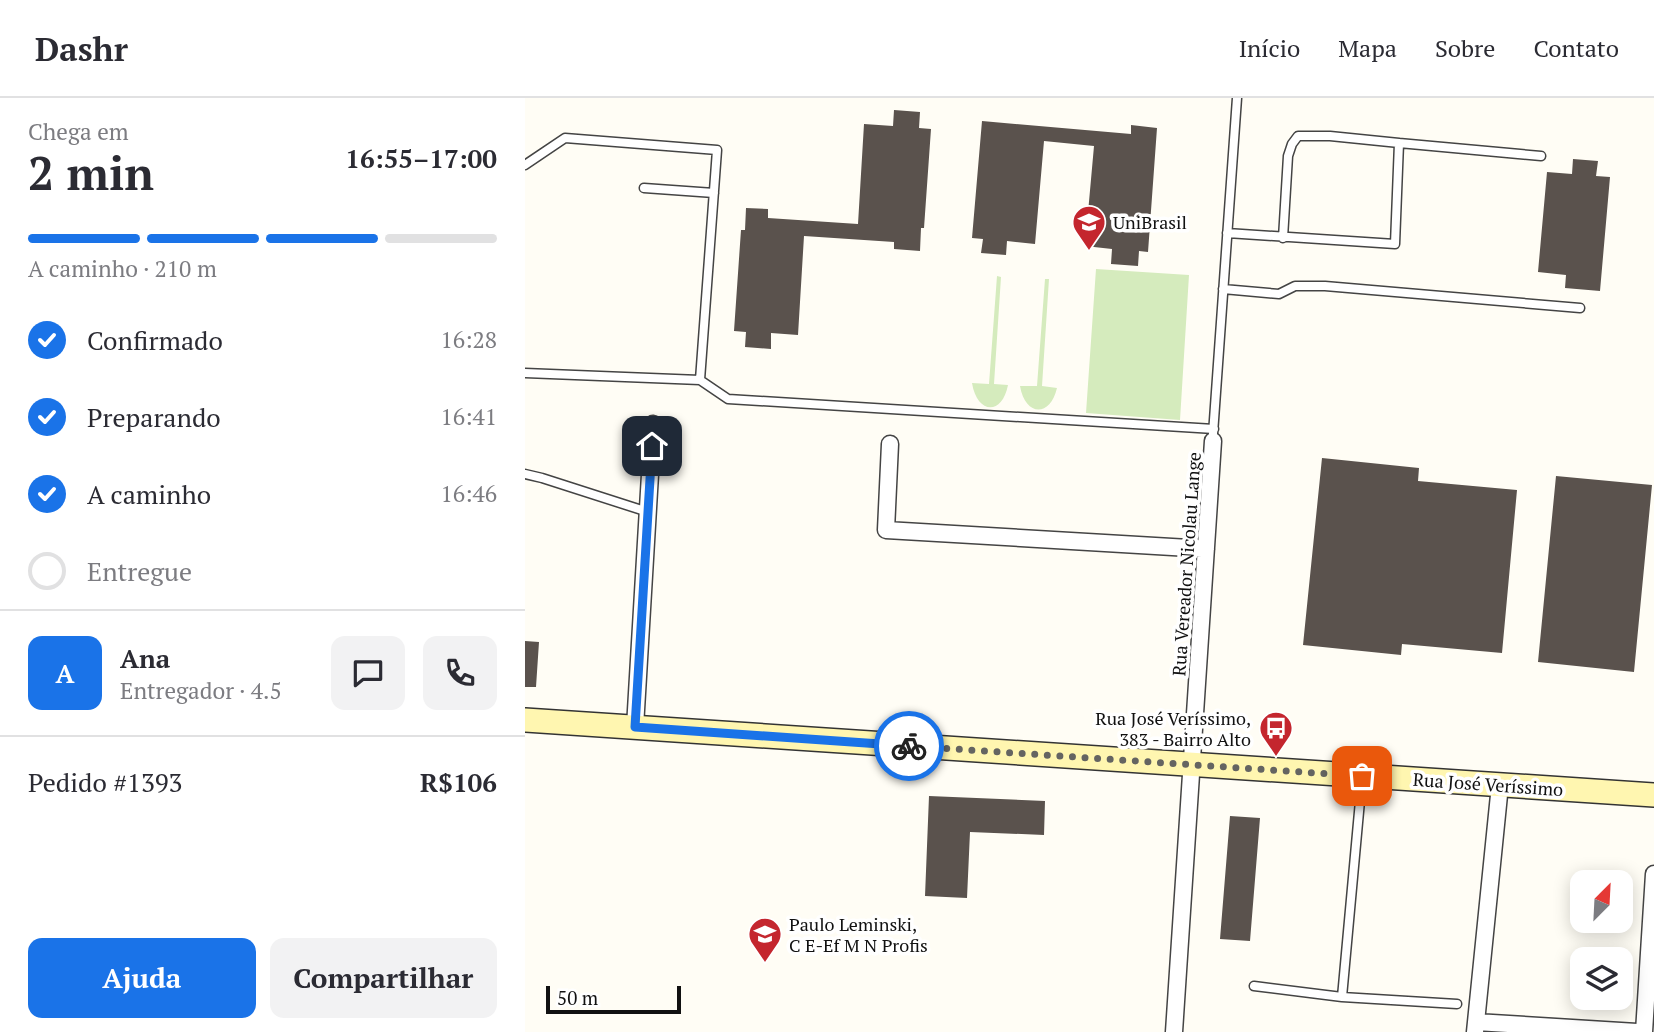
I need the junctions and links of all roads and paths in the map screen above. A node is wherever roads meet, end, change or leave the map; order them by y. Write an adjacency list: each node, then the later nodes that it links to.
1 (1237, 98): 7 (lane, Rua Vereador Nicolau Lange)
2 (1399, 143): 3 (lane); 8 (lane); 8 (lane)
3 (1541, 156)
4 (525, 165): 6 (lane)
5 (644, 188): 6 (lane)
6 (714, 193): 12 (lane)
7 (1227, 233): 8 (lane); 9 (lane, Rua Vereador Nicolau Lange)
8 (1283, 237)
9 (1223, 289): 10 (lane); 14 (lane, Rua Vereador Nicolau Lange)
10 (1580, 308)
11 (525, 373): 12 (lane)
12 (700, 380): 14 (lane)
13 (653, 424): 17 (street)
14 (1213, 435): 18 (street, Rua Vereador Nicolau Lange)
15 (890, 444): 18 (street)
16 (525, 474): 17 (lane)
17 (648, 512): 20 (street)
18 (1206, 549): 21 (street, Rua Vereador Nicolau Lange)
19 (525, 720): 20 (street, Rua José Veríssimo)
20 (635, 727): 21 (street, Rua José Veríssimo)
21 (1191, 765): 22 (street, Rua José Veríssimo); 30 (street, Rua Vereador Nicolau Lange)
22 (1362, 776): 23 (street, Rua José Veríssimo); 27 (lane)
23 (1500, 785): 24 (street, Rua José Veríssimo); 29 (street)
24 (1654, 795)
25 (1654, 874): 32 (street)
26 (1254, 986): 27 (lane)
27 (1342, 997): 28 (lane)
28 (1457, 1004)
29 (1476, 1027): 31 (street)
30 (1174, 1032)
31 (1637, 1032)
32 (1644, 1032)

